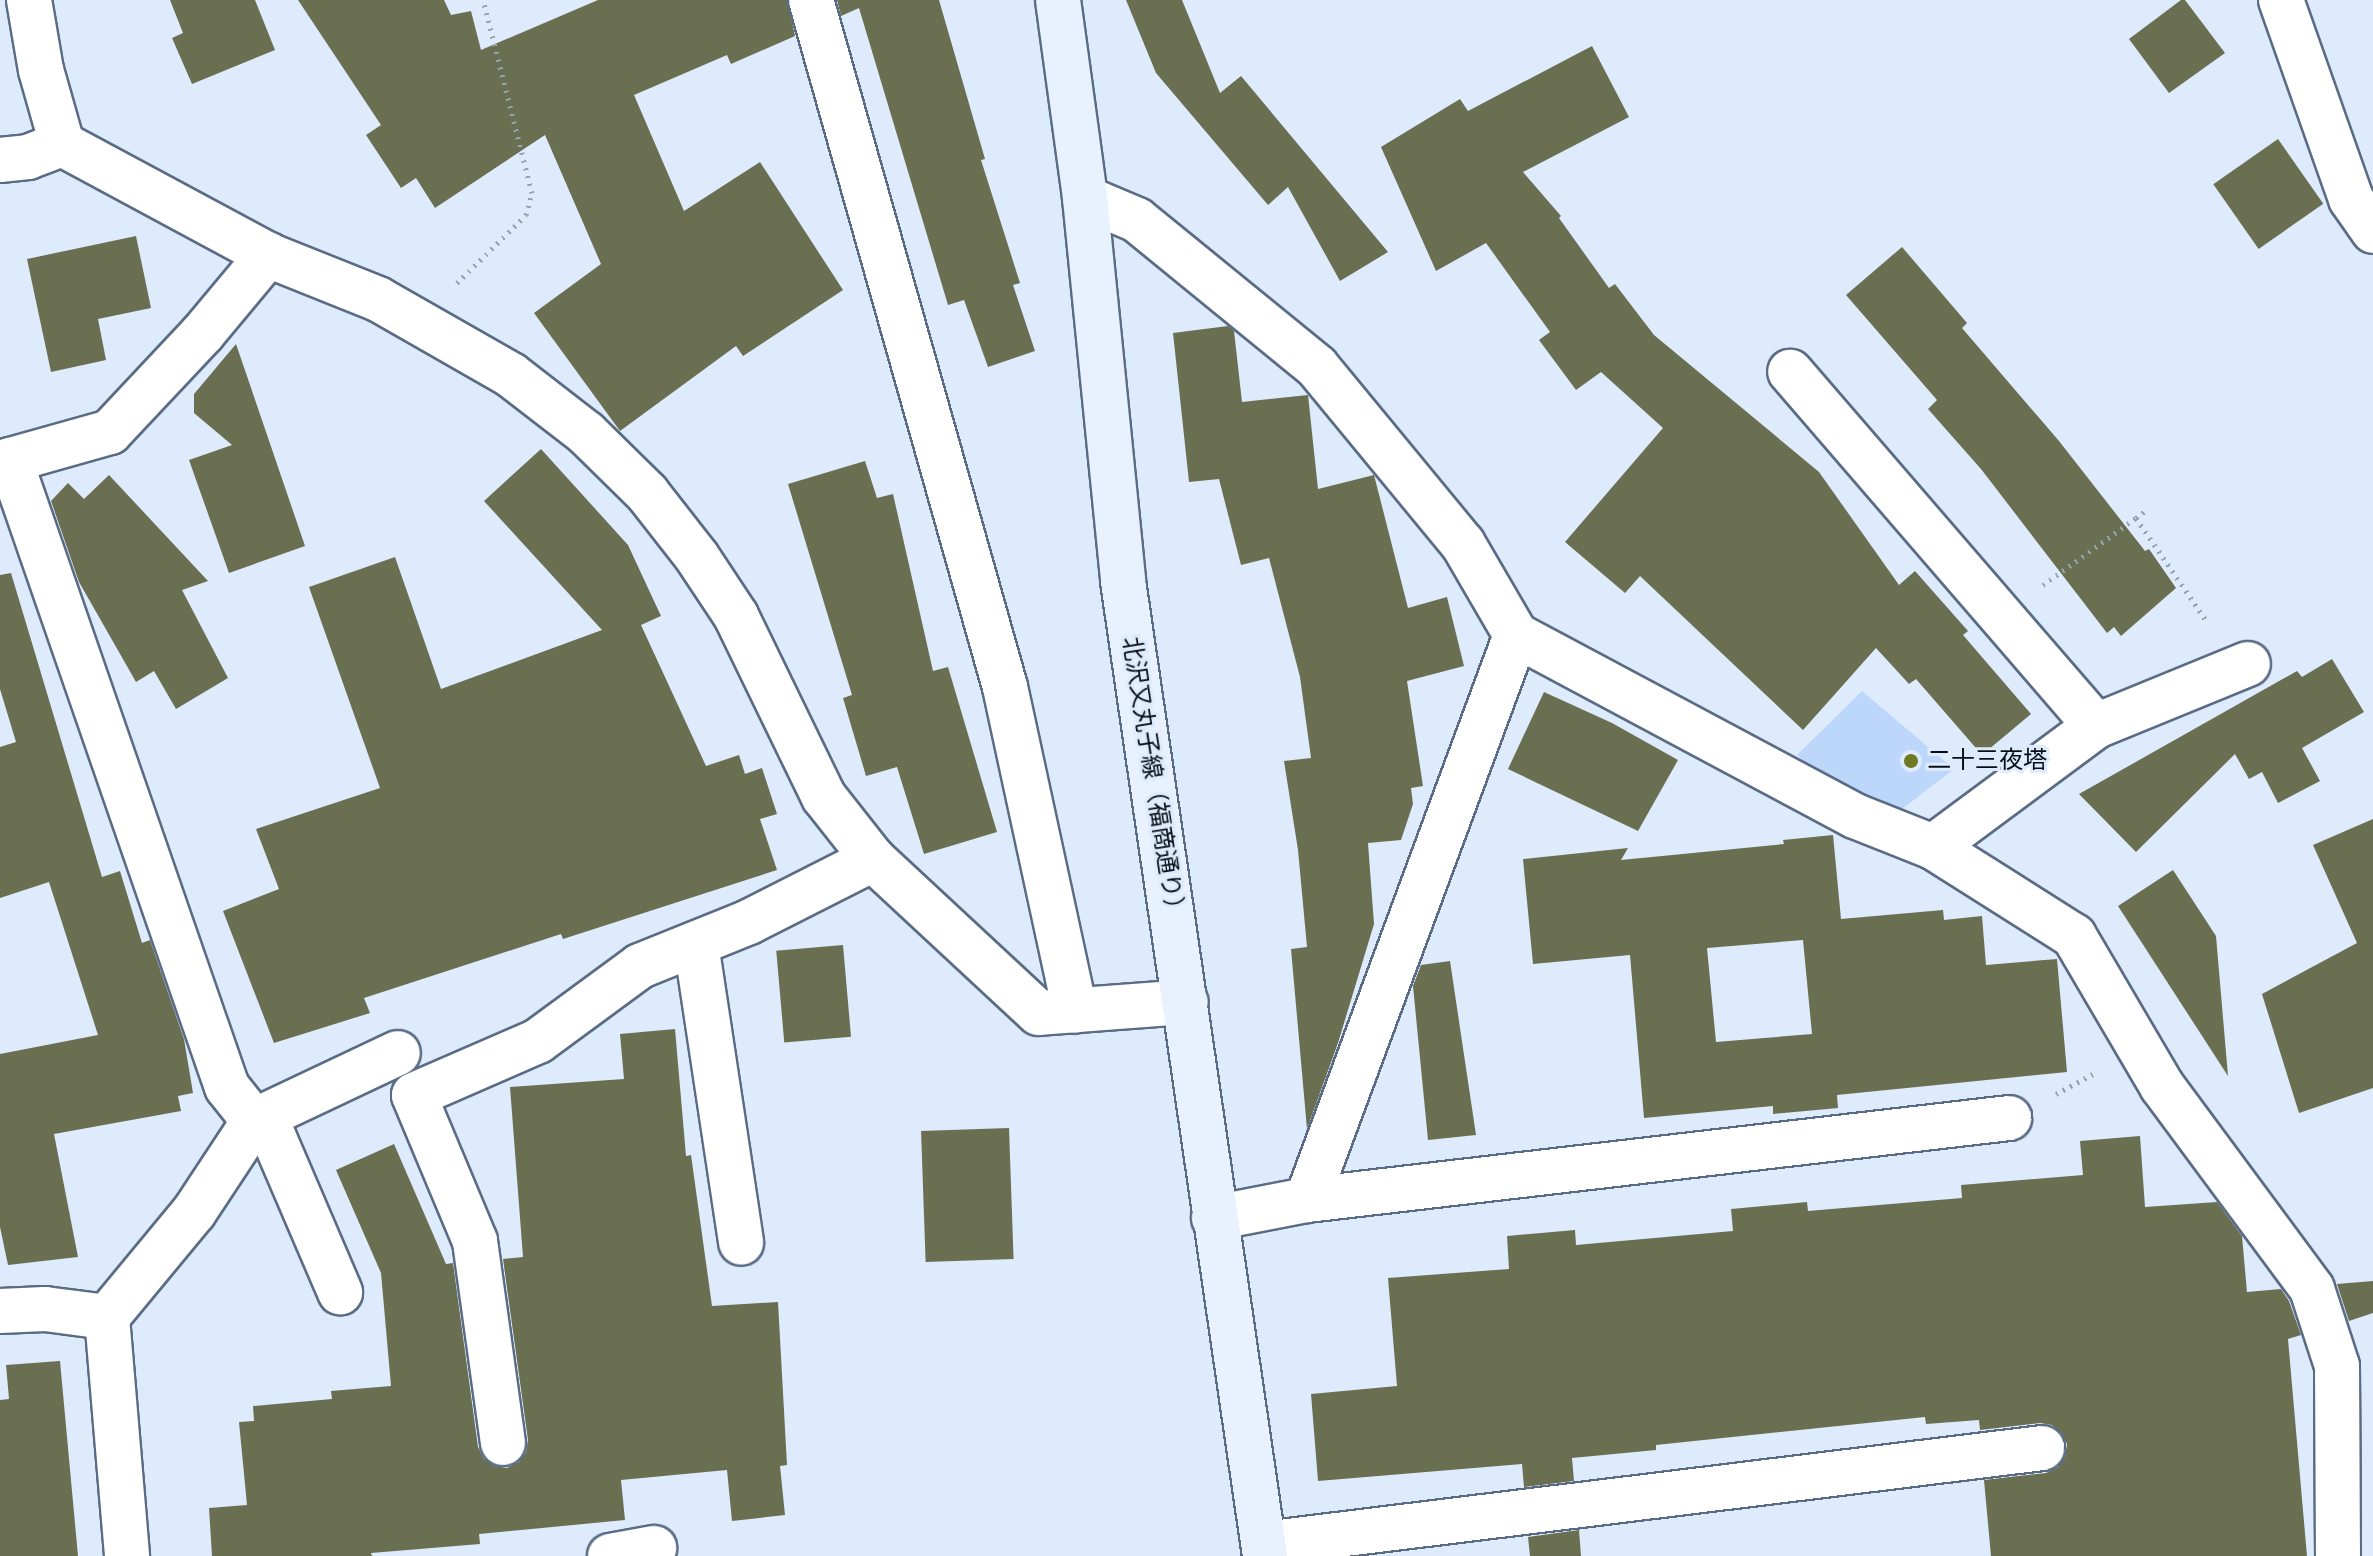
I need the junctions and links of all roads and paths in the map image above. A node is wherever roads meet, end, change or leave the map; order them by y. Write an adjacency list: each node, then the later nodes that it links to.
1 (29, 0): 6 (street)
2 (483, 0): 11 (path)
3 (811, 0): 24 (street)
4 (1058, 0): 8 (street, 北沢又丸子線（福商通り）)
5 (2281, 0): 9 (street)
6 (62, 144): 7 (street); 10 (street)
7 (0, 160)
8 (1085, 198): 17 (street); 23 (street, 北沢又丸子線（福商通り）)
9 (2373, 231)
10 (268, 255): 11 (street); 13 (street)
11 (417, 322): 21 (street)
12 (1790, 372): 16 (street)
13 (5, 461): 28 (street)
14 (2145, 511): 15 (path)
15 (2136, 518): 16 (path); 18 (path)
16 (2000, 616): 19 (street)
17 (1516, 635): 20 (street); 29 (street)
18 (2244, 666): 19 (street)
19 (2096, 726): 20 (street)
20 (1933, 847): 25 (street)
21 (873, 859): 22 (street); 24 (street)
22 (696, 944): 31 (street); 35 (street)
23 (1186, 1002): 24 (street); 30 (street, 北沢又丸子線（福商通り）)
24 (1075, 1011)
25 (2140, 1049): 27 (path); 41 (street)
26 (398, 1053): 28 (street)
27 (2009, 1118): 29 (street)
28 (254, 1121): 32 (street); 34 (street)
29 (1307, 1200): 30 (street)
30 (1214, 1218): 38 (street, 北沢又丸子線（福商通り）)
31 (741, 1243)
32 (340, 1292)
33 (0, 1311): 34 (street)
34 (107, 1317): 39 (street)
35 (503, 1443)
36 (2042, 1448): 38 (street)
37 (654, 1548): 40 (street)
38 (1264, 1550)
39 (127, 1556)
40 (610, 1556)
41 (2338, 1556)

